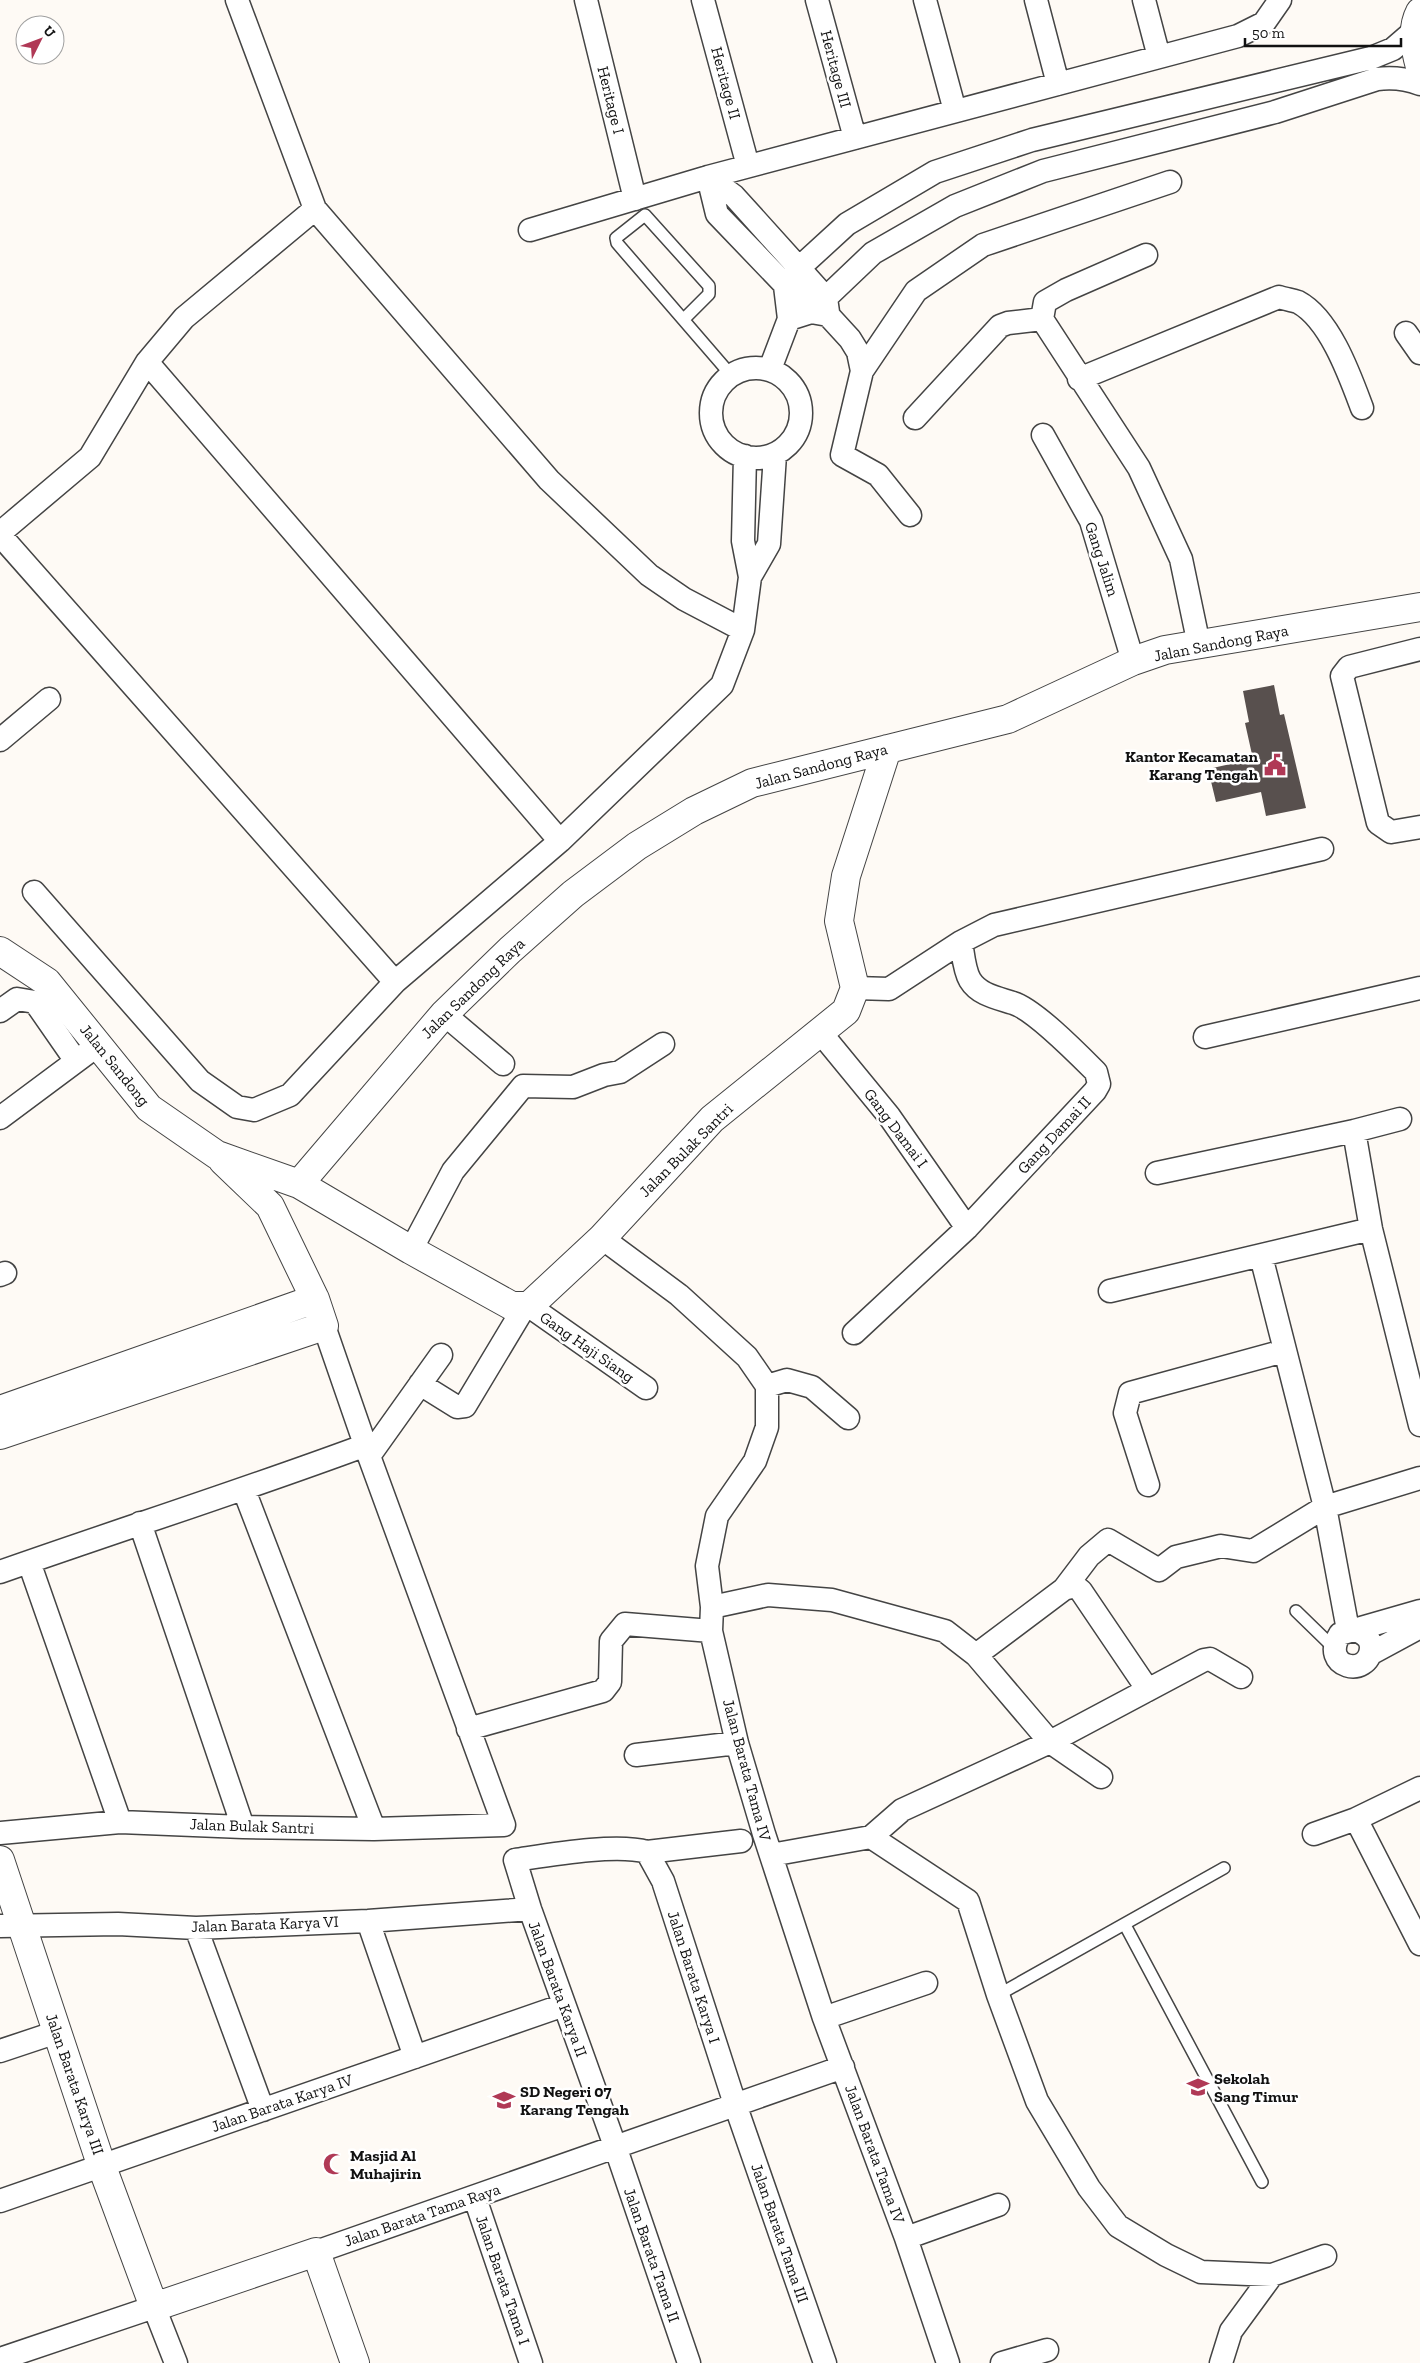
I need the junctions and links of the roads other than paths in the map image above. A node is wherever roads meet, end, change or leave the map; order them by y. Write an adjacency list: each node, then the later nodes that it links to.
1 (237, 0): 24 (street)
2 (586, 0): 23 (street, Heritage I)
3 (703, 0): 20 (street, Heritage II)
4 (817, 0): 19 (street, Heritage III)
5 (925, 0): 17 (street)
6 (1036, 0): 15 (street)
7 (1144, 0): 12 (street)
8 (1259, 0): 11 (street)
9 (1280, 0): 11 (street)
10 (1416, 15): 13 (street); 14 (street)
11 (1264, 23): 12 (street)
12 (1159, 57): 15 (street)
13 (1420, 67)
14 (1269, 82): 18 (street); 27 (street)
15 (1058, 84): 17 (street)
16 (1420, 84): 18 (street)
17 (955, 111): 19 (street)
18 (1275, 112): 28 (street)
19 (855, 138): 20 (street)
20 (748, 166): 21 (street)
21 (708, 177): 23 (street); 27 (street)
22 (1170, 182): 36 (street)
23 (635, 199): 25 (street)
24 (315, 209): 34 (street); 48 (street)
25 (530, 230)
26 (1146, 255): 31 (street)
27 (792, 277): 28 (street); 30 (street)
28 (822, 308): 30 (street); 36 (street)
29 (684, 319): 29 (lane); 37 (lane)
30 (789, 319): 35 (street)
31 (1042, 319): 38 (street); 40 (street)
32 (1406, 333): 33 (street)
33 (1420, 353)
34 (146, 362): 45 (street); 56 (street)
35 (770, 369): 37 (street); 42 (street)
36 (862, 371): 44 (street)
37 (731, 375): 43 (street)
38 (1079, 379): 39 (street); 49 (street)
39 (1362, 408)
40 (915, 418)
41 (1043, 435): 51 (street, Gang Jalim)
42 (774, 455): 43 (street); 46 (street)
43 (745, 456): 46 (street)
44 (910, 514)
45 (0, 534): 61 (street)
46 (750, 577): 48 (street)
47 (1420, 607): 49 (street, Jalan Sandong Raya)
48 (743, 630): 56 (street)
49 (1199, 645): 51 (street, Jalan Sandong Raya)
50 (1420, 649): 55 (street)
51 (1133, 661): 54 (street, Jalan Sandong Raya)
52 (48, 699): 53 (street)
53 (0, 740)
54 (887, 749): 62 (street); 65 (street, Jalan Sandong Raya)
55 (1420, 828)
56 (560, 841): 61 (street)
57 (1322, 849): 59 (street)
58 (34, 892): 61 (street)
59 (961, 942): 62 (street); 78 (street, Gang Damai II)
60 (0, 951): 69 (street, Jalan Sandong)
61 (395, 982)
62 (855, 988): 66 (street, Jalan Bulak Santri)
63 (1420, 988): 67 (street)
64 (0, 1011): 70 (street)
65 (444, 1014): 71 (street); 77 (street, Jalan Sandong Raya)
66 (820, 1032): 78 (street, Gang Damai I); 80 (street, Jalan Bulak Santri)
67 (1205, 1037)
68 (663, 1044): 81 (street)
69 (98, 1045): 70 (street); 75 (street, Jalan Sandong)
70 (76, 1061): 72 (street)
71 (502, 1064)
72 (0, 1118)
73 (1400, 1119): 74 (street)
74 (1354, 1131): 76 (street); 79 (street)
75 (218, 1156): 77 (street, Jalan Sandong); 84 (street)
76 (1157, 1173)
77 (299, 1184): 81 (street)
78 (968, 1228): 87 (street)
79 (1371, 1229): 82 (street); 95 (street)
80 (602, 1238): 85 (street, Jalan Bulak Santri); 91 (street)
81 (411, 1250): 85 (street)
82 (1261, 1256): 83 (street); 88 (street)
83 (1110, 1291)
84 (315, 1299): 86 (street); 93 (street)
85 (527, 1306): 90 (street); 92 (street, Gang Haji Siang)
86 (324, 1326): 96 (street); 97 (street)
87 (854, 1333)
88 (1284, 1351): 99 (street); 101 (street)
89 (441, 1355): 90 (street)
90 (420, 1384): 97 (street)
91 (767, 1386): 94 (street); 106 (street, Jalan Barata Tama IV)
92 (646, 1388)
93 (0, 1410)
94 (848, 1418)
95 (1420, 1425)
96 (0, 1435)
97 (368, 1451): 100 (street); 117 (street)
98 (1420, 1478): 101 (street)
99 (1148, 1485)
100 (244, 1490): 102 (street); 126 (street)
101 (1325, 1507): 105 (street); 111 (street)
102 (140, 1523): 103 (street); 125 (street)
103 (29, 1562): 104 (street); 124 (street)
104 (0, 1572)
105 (1064, 1589): 114 (street); 116 (street)
106 (712, 1607): 110 (street, Jalan Barata Tama IV); 114 (street)
107 (1296, 1611): 112 (lane)
108 (1420, 1611): 111 (street)
109 (1420, 1627): 113 (street)
110 (711, 1630): 117 (street); 119 (street, Jalan Barata Tama IV)
111 (1353, 1630): 112 (street); 113 (street)
112 (1334, 1648): 113 (street)
113 (1370, 1654)
114 (976, 1655): 118 (street)
115 (1241, 1677): 116 (street)
116 (1148, 1690): 118 (street)
117 (468, 1729): 126 (street, Jalan Bulak Santri)
118 (1050, 1742): 121 (street); 129 (street)
119 (737, 1743): 120 (street); 132 (street, Jalan Barata Tama IV)
120 (636, 1755)
121 (1101, 1776)
122 (1420, 1788): 123 (street)
123 (1356, 1819): 128 (street); 140 (street)
124 (120, 1822): 125 (street, Jalan Bulak Santri); 127 (street, Jalan Bulak Santri)
125 (243, 1827): 126 (street, Jalan Bulak Santri)
126 (374, 1829)
127 (0, 1833)
128 (1314, 1834)
129 (870, 1837): 132 (street); 142 (street)
130 (741, 1841): 131 (street)
131 (647, 1852): 135 (street, Jalan Barata Karya II); 149 (street, Jalan Barata Karya I)
132 (771, 1855): 144 (street, Jalan Barata Tama IV)
133 (0, 1860): 138 (street, Jalan Barata Karya III)
134 (1224, 1868): 137 (lane)
135 (530, 1909): 136 (street, Jalan Barata Karya VI); 143 (street, Jalan Barata Karya II)
136 (368, 1921): 139 (street, Jalan Barata Karya VI); 147 (street)
137 (1125, 1925): 142 (lane); 153 (lane)
138 (11, 1927): 139 (street, Jalan Barata Karya VI); 145 (street, Jalan Barata Karya III)
139 (196, 1928): 150 (street)
140 (1420, 1944)
141 (926, 1983): 144 (street)
142 (998, 1994): 160 (street)
143 (564, 2005): 147 (street, Jalan Barata Karya IV); 151 (street, Jalan Barata Karya II)
144 (824, 2018): 148 (street, Jalan Barata Tama IV)
145 (57, 2032): 146 (street); 152 (street, Jalan Barata Karya III)
146 (0, 2051)
147 (415, 2057): 150 (street, Jalan Barata Karya IV)
148 (843, 2067): 149 (street, Jalan Barata Tama Raya); 157 (street, Jalan Barata Tama IV)
149 (735, 2104): 151 (street, Jalan Barata Tama Raya); 168 (street, Jalan Barata Tama III)
150 (262, 2110): 152 (street, Jalan Barata Karya IV)
151 (615, 2146): 154 (street, Jalan Barata Tama Raya); 167 (street, Jalan Barata Tama II)
152 (101, 2164): 155 (street, Jalan Barata Karya IV); 161 (street, Jalan Barata Karya III)
153 (1262, 2182)
154 (475, 2198): 158 (street, Jalan Barata Tama Raya); 166 (street, Jalan Barata Tama I)
155 (0, 2201)
156 (998, 2205): 157 (street)
157 (906, 2238): 169 (street, Jalan Barata Tama IV)
158 (316, 2252): 161 (street, Jalan Barata Tama Raya); 165 (street)
159 (1325, 2256): 160 (street)
160 (1272, 2275): 171 (street)
161 (154, 2307): 163 (street, Jalan Barata Tama Raya); 164 (street)
162 (1047, 2350): 170 (street)
163 (0, 2359)
164 (176, 2363)
165 (355, 2363)
166 (531, 2363)
167 (689, 2363)
168 (825, 2363)
169 (948, 2363)
170 (1002, 2363)
171 (1221, 2363)

